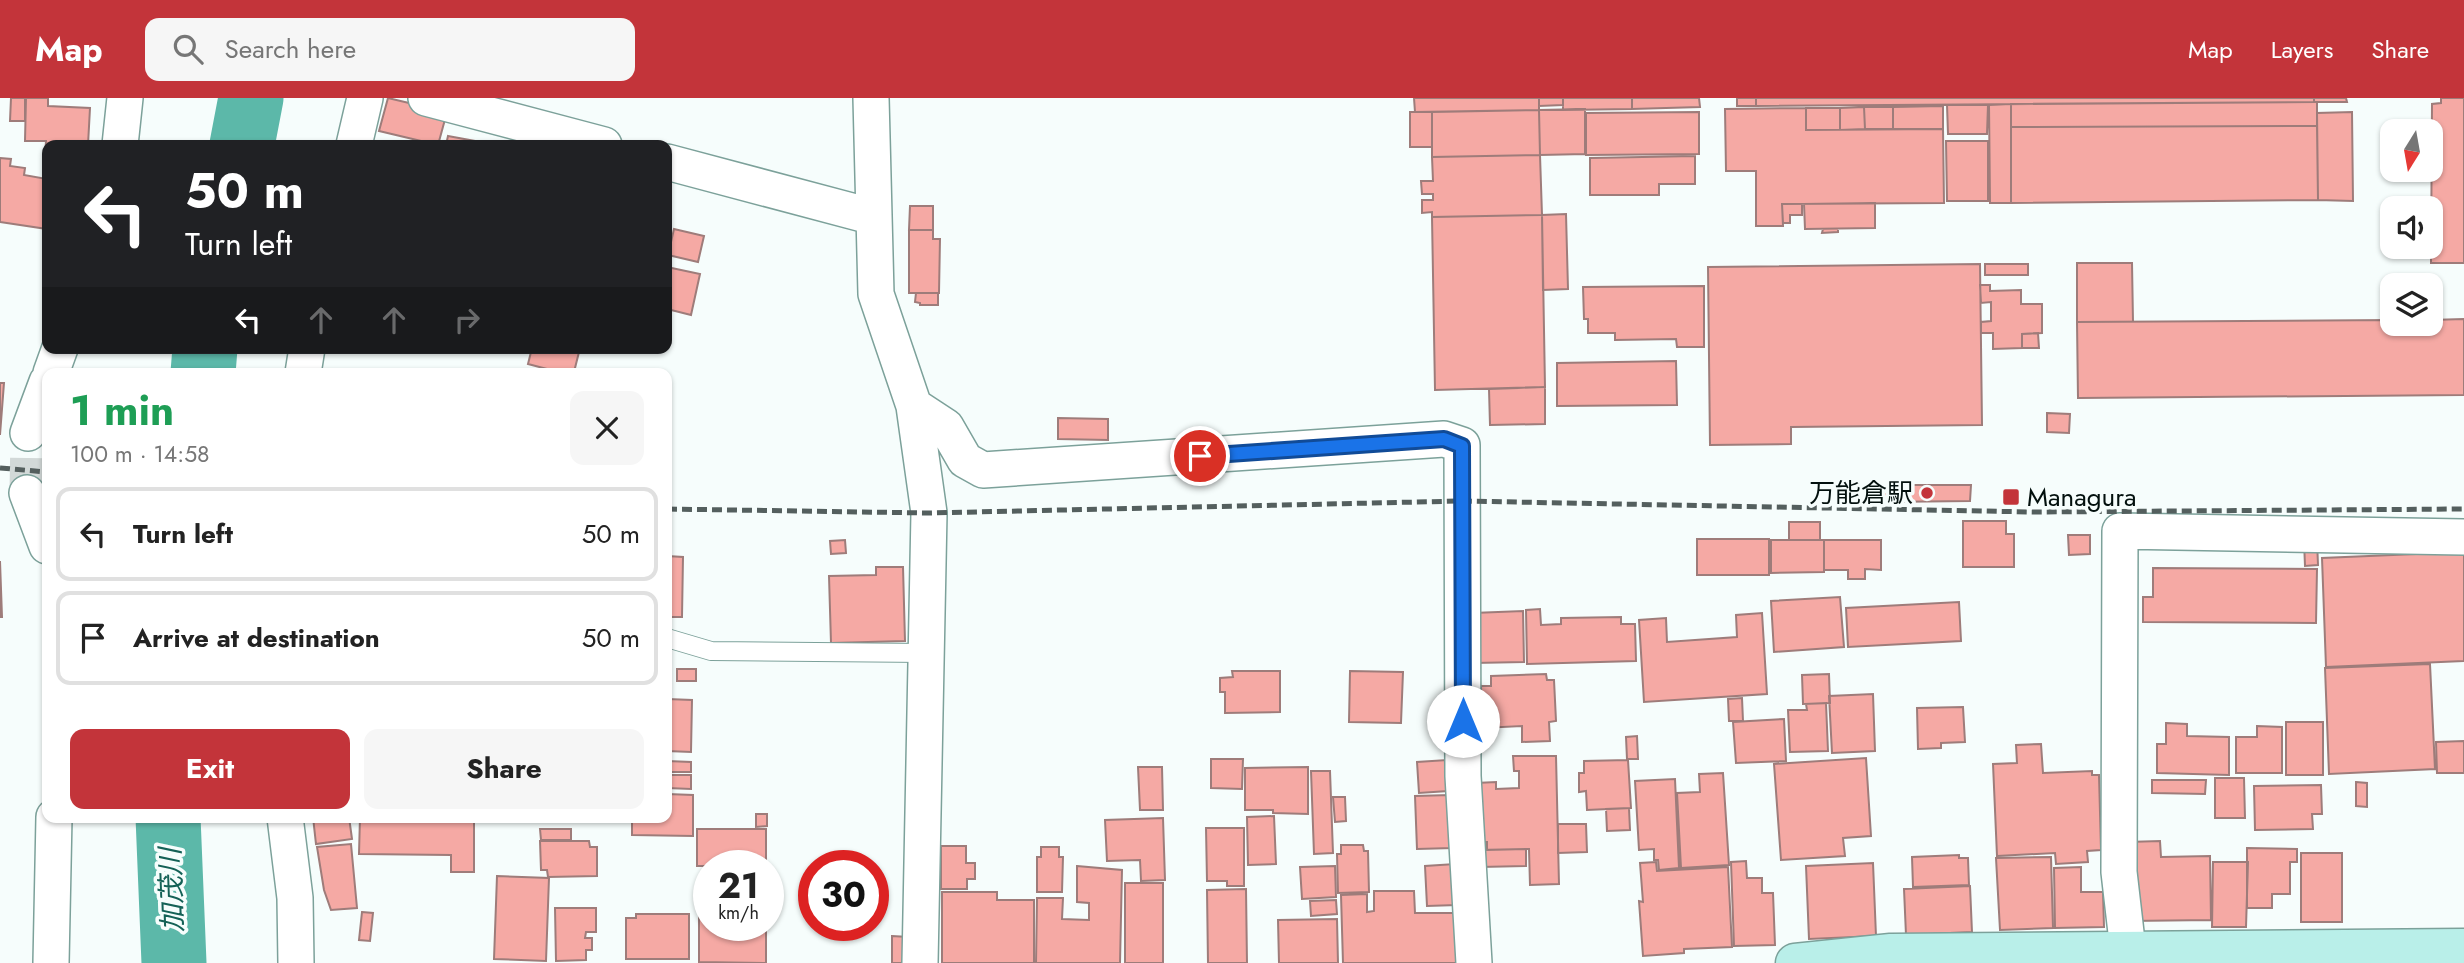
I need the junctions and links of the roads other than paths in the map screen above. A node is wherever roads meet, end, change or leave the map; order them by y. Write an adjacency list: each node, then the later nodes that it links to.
1 (125, 98): 5 (street)
2 (365, 98): 6 (street)
3 (426, 98): 7 (street)
4 (871, 98): 9 (street)
5 (121, 140)
6 (355, 140)
7 (585, 140)
8 (672, 163): 9 (street)
9 (874, 217): 11 (street)
10 (42, 396): 12 (street)
11 (915, 406): 17 (street); 26 (street)
12 (28, 433)
13 (27, 493): 14 (street)
14 (42, 533)
15 (2464, 537): 21 (street)
16 (672, 639): 17 (lane)
17 (925, 653): 25 (street)
18 (54, 823): 23 (street)
19 (286, 823): 24 (street)
20 (2464, 948): 22 (main road)
21 (2128, 950): 22 (main road); 27 (main road)
22 (2371, 955)
23 (51, 963)
24 (296, 963)
25 (920, 963)
26 (1474, 963)
27 (1796, 963)

